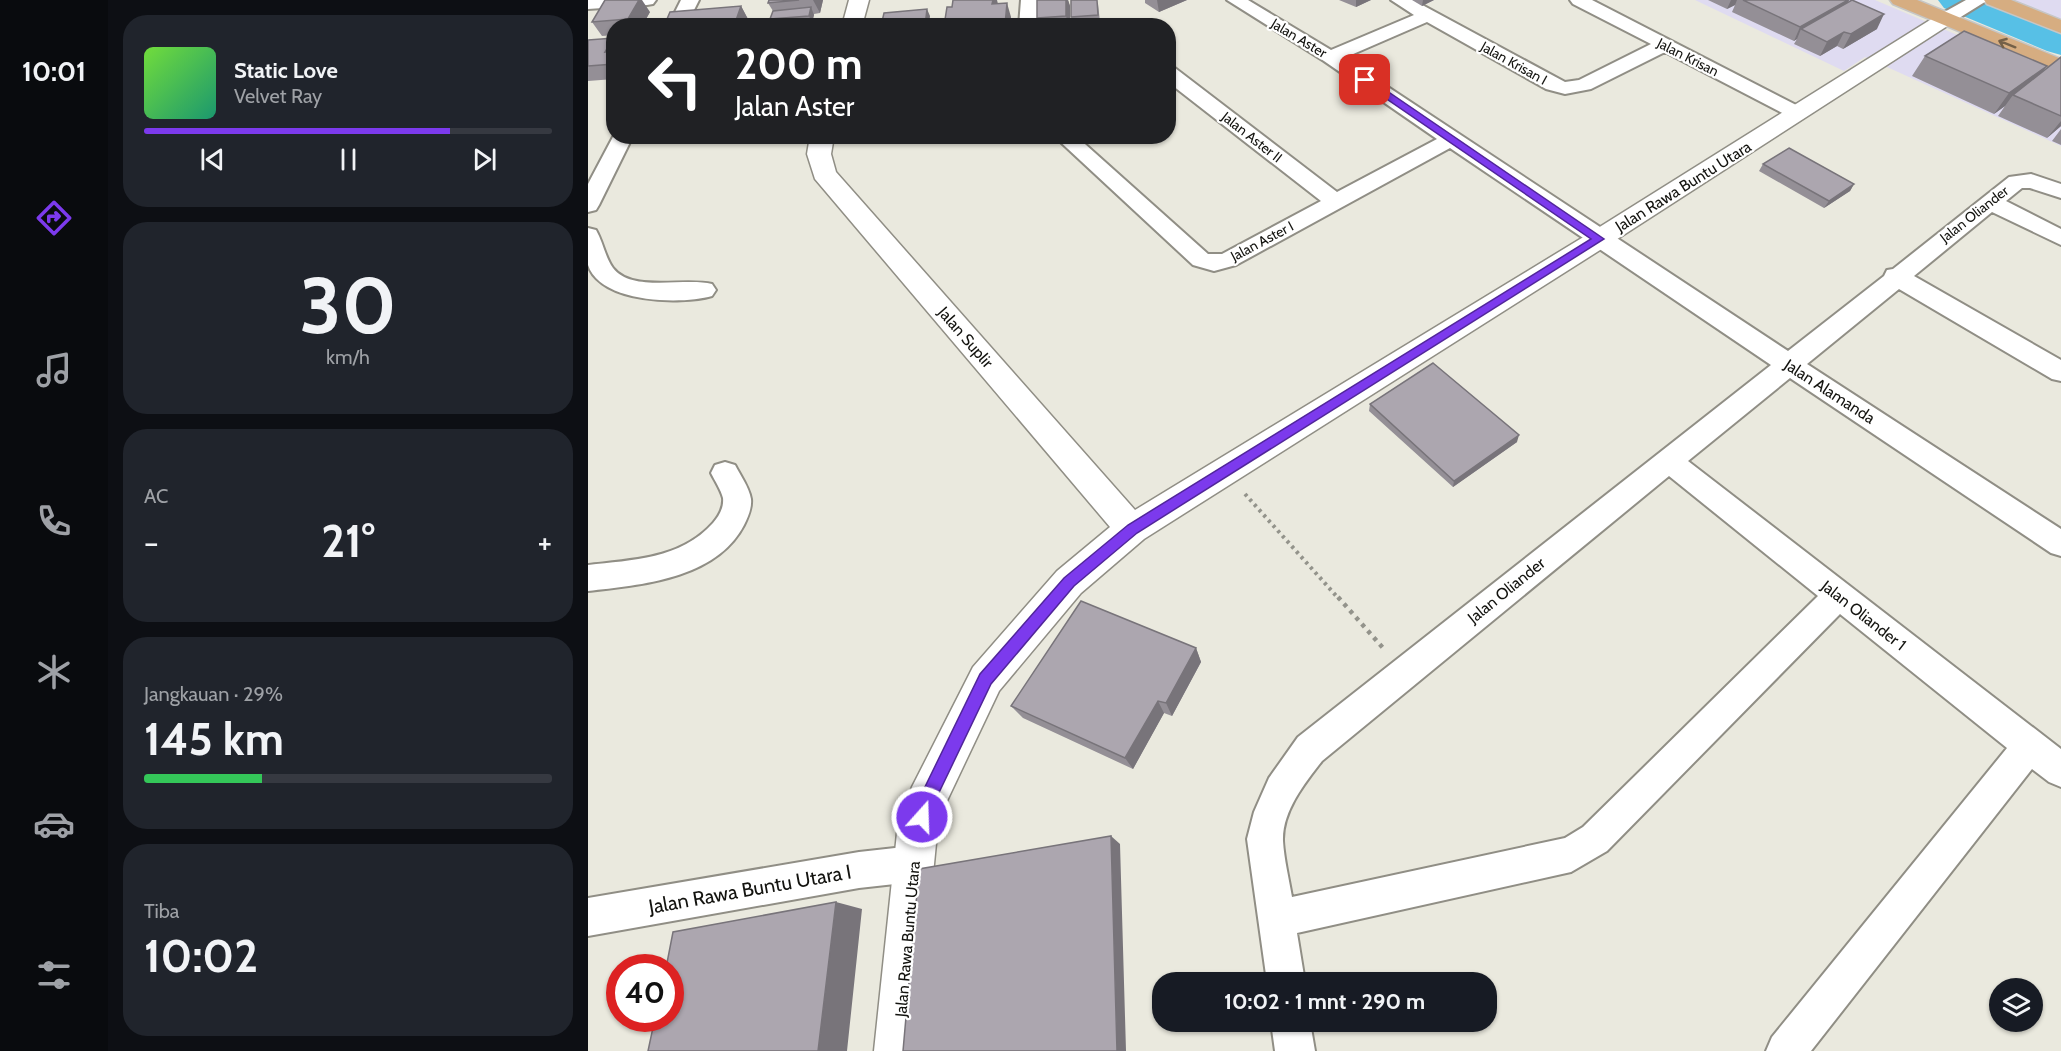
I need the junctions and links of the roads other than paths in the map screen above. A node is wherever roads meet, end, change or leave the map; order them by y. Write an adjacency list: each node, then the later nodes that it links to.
1 (647, 0): 10 (street)
2 (690, 0): 13 (street)
3 (859, 0): 14 (street)
4 (1030, 0): 15 (street)
5 (1236, 0): 18 (street, Jalan Aster)
6 (1400, 0): 12 (street, Jalan Krisan I)
7 (1579, 0): 17 (street, Jalan Krisan)
8 (1900, 0): 11 (main road)
9 (1982, 1): 11 (street); 16 (main road)
10 (588, 4)
11 (1951, 15): 19 (main road, one-way to 11); 21 (street, Jalan Rawa Buntu Utara)
12 (1427, 16): 17 (street, Jalan Krisan I); 18 (street)
13 (681, 18)
14 (854, 18)
15 (1029, 18)
16 (2061, 27)
17 (1664, 45): 21 (street, Jalan Krisan)
18 (1330, 57): 22 (street, Jalan Aster)
19 (2061, 67)
20 (1176, 78): 28 (street, Jalan Aster II)
21 (1797, 113): 33 (street, Jalan Rawa Buntu Utara)
22 (1451, 139): 28 (street, Jalan Aster I); 33 (street, Jalan Aster)
23 (618, 144): 26 (street)
24 (821, 144): 40 (street, Jalan Suplir)
25 (1073, 144): 28 (street, Jalan Aster I)
26 (596, 177): 30 (street)
27 (2061, 191): 29 (street, Jalan Oliander)
28 (1336, 202)
29 (1990, 202): 32 (street); 34 (street, Jalan Oliander)
30 (588, 205)
31 (588, 235): 35 (street)
32 (2061, 238)
33 (1599, 239): 36 (street, Jalan Alamanda); 40 (street, Jalan Rawa Buntu Utara)
34 (1895, 276): 36 (street, Jalan Oliander); 37 (street)
35 (704, 290)
36 (1788, 363): 38 (street, Jalan Oliander); 41 (street, Jalan Alamanda)
37 (2061, 372)
38 (1668, 460): 43 (street, Jalan Oliander 1); 48 (street, Jalan Oliander)
39 (725, 473): 42 (street)
40 (1132, 529): 46 (street, Jalan Rawa Buntu Utara)
41 (2061, 544)
42 (588, 578)
43 (1839, 595): 44 (street, Jalan Oliander 1); 48 (street)
44 (2030, 745): 45 (street, Jalan Oliander 1); 53 (street)
45 (2061, 770)
46 (913, 864): 47 (street, Jalan Rawa Buntu Utara I); 51 (street, Jalan Rawa Buntu Utara)
47 (588, 917)
48 (1277, 919): 49 (street, Jalan Oliander)
49 (1285, 972)
50 (1292, 1032): 52 (street)
51 (897, 1051)
52 (1295, 1051)
53 (1786, 1051)

